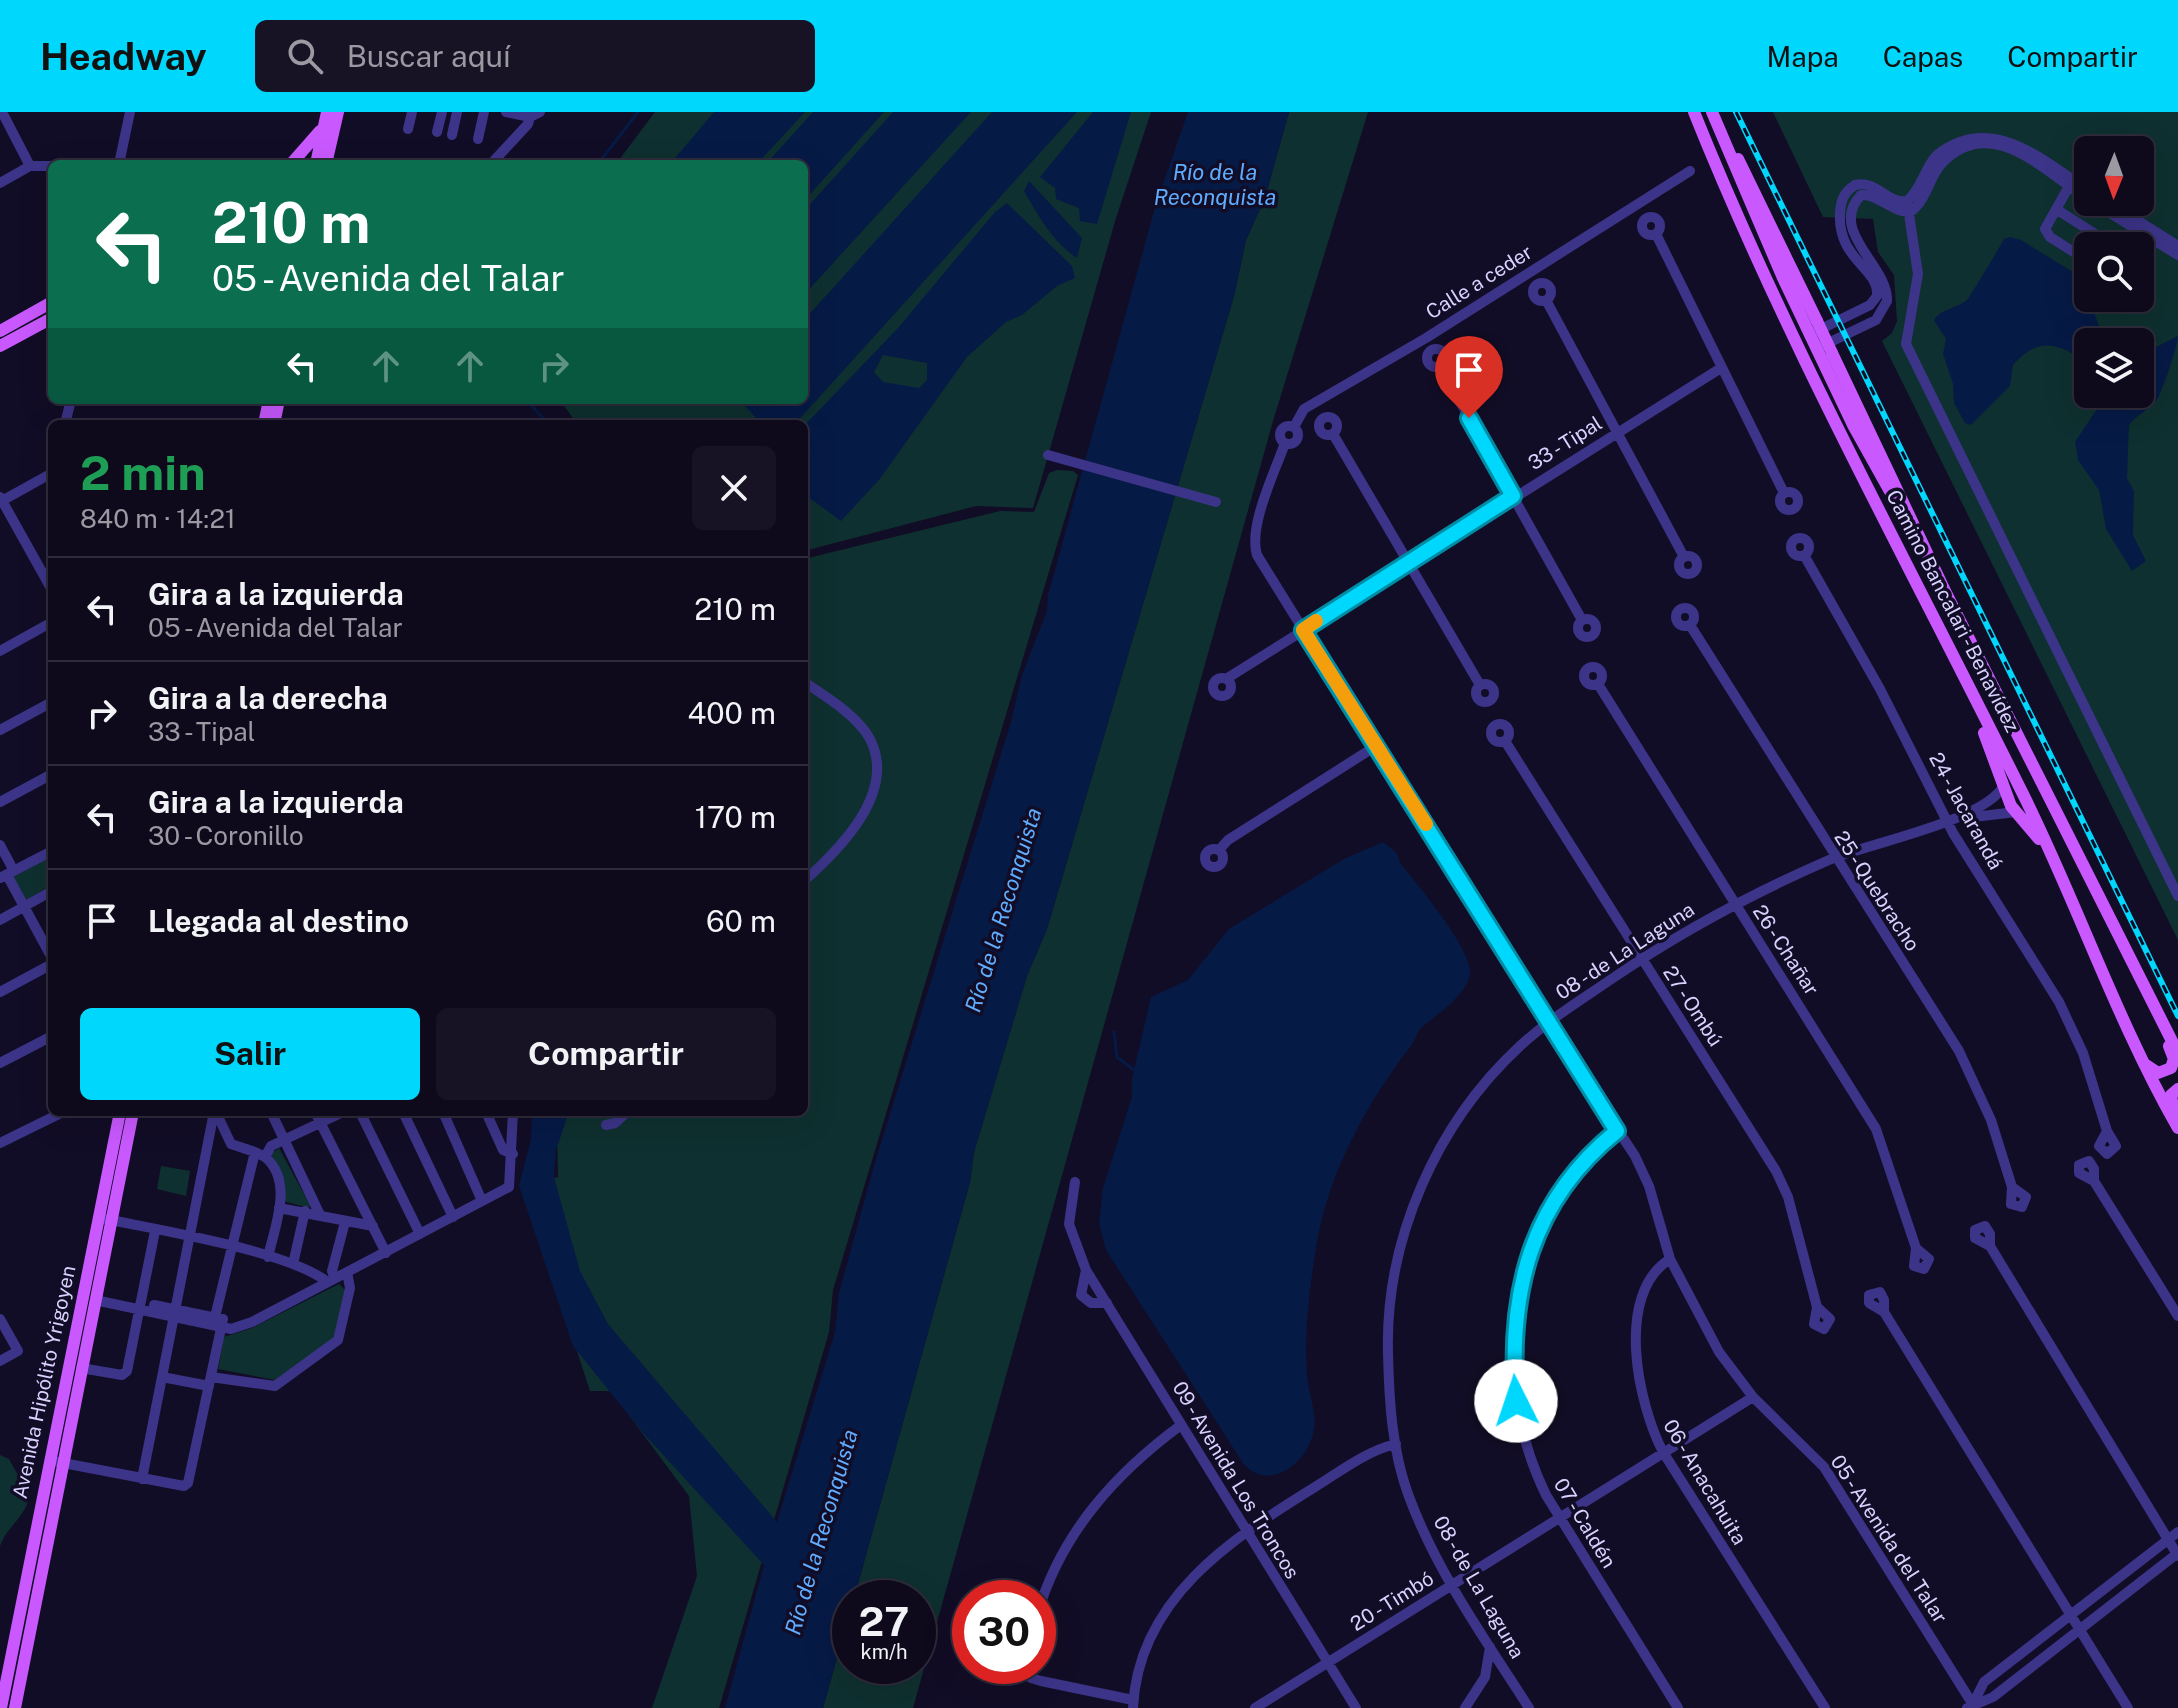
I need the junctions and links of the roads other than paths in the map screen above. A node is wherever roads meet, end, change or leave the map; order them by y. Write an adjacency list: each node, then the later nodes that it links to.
1 (2, 112): 22 (street)
2 (130, 112): 17 (street)
3 (338, 112): 20 (main road)
4 (412, 112): 13 (street)
5 (442, 112): 14 (street)
6 (457, 112): 15 (street)
7 (484, 112): 16 (street)
8 (506, 112): 11 (street)
9 (1697, 112): 40 (main road); 64 (main road, Camino Bancalari - Benavídez)
10 (1713, 112): 40 (main road); 59 (main road, Camino Bancalari - Benavídez, bridge)
11 (535, 114): 21 (street)
12 (325, 118): 18 (main road); 19 (main road)
13 (408, 129)
14 (437, 132)
15 (452, 135)
16 (478, 139)
17 (120, 160)
18 (295, 160)
19 (317, 160)
20 (327, 160)
21 (495, 160)
22 (30, 166): 23 (street); 25 (street)
23 (48, 166)
24 (1690, 171): 52 (street, Calle a ceder)
25 (0, 183)
26 (2071, 184): 27 (street); 28 (street); 29 (street); 30 (street)
27 (2074, 185)
28 (2074, 187)
29 (1908, 206): 33 (street); 34 (street); 92 (street)
30 (2056, 209): 35 (street); 38 (street)
31 (2114, 216): 39 (street)
32 (2130, 216): 37 (street)
33 (1840, 227): 34 (street); 44 (street)
34 (1853, 227): 46 (street)
35 (2092, 232)
36 (1656, 234): 48 (street)
37 (2178, 246)
38 (2074, 252)
39 (2178, 255)
40 (1783, 278): 44 (main road)
41 (1546, 300): 50 (street)
42 (41, 322): 43 (main road); 45 (main road)
43 (0, 331)
44 (1810, 335): 46 (main road)
45 (0, 346)
46 (1816, 348): 49 (main road)
47 (1440, 366): 56 (street)
48 (1721, 368): 50 (street, 33 - Tipal); 55 (street)
49 (1853, 425): 59 (main road); 64 (main road)
50 (1616, 432): 56 (street, 33 - Tipal); 61 (street)
51 (1333, 434): 62 (street)
52 (1285, 443): 68 (street, 05 - Avenida del Talar)
53 (1048, 455): 58 (street)
54 (48, 475): 57 (street)
55 (1784, 493)
56 (1513, 496): 62 (street, 33 - Tipal); 65 (street)
57 (1, 500): 63 (street)
58 (1216, 502)
59 (1921, 537): 96 (main road, Camino Bancalari - Benavídez)
60 (1804, 555): 83 (street, 24 - Jacarandá)
61 (1684, 557)
62 (1408, 562): 68 (street, 33 - Tipal); 73 (street)
63 (48, 583)
64 (1921, 593): 74 (main road, Camino Bancalari - Benavídez)
65 (1582, 620)
66 (48, 624): 69 (street)
67 (1690, 625): 87 (street, 25 - Quebracho)
68 (1303, 630): 70 (street, 33 - Tipal); 78 (street, 05 - Avenida del Talar)
69 (0, 651)
70 (1226, 679)
71 (1598, 684): 93 (street, 26 - Chañar)
72 (808, 685): 90 (street)
73 (1480, 685)
74 (1966, 685): 80 (main road); 88 (main road, Camino Bancalari - Benavídez)
75 (48, 704): 76 (street)
76 (0, 730)
77 (1505, 741): 98 (street, 27 - Ombú)
78 (1376, 746): 85 (street); 101 (street, 05 - Avenida del Talar)
79 (48, 776): 81 (street)
80 (2004, 785): 82 (main road); 83 (street, 08 - de La Laguna)
81 (0, 802)
82 (2016, 812): 83 (street, 08 - de La Laguna); 88 (main road)
83 (1947, 820): 87 (street, 08 - de La Laguna); 123 (street, 24 - Jacarandá)
84 (0, 845): 89 (street)
85 (1219, 850)
86 (48, 853): 89 (street)
87 (1833, 858): 93 (street, 08 - de La Laguna); 132 (street, 25 - Quebracho)
88 (2057, 865): 104 (main road, Camino Bancalari - Benavídez)
89 (7, 875): 94 (street)
90 (808, 877)
91 (48, 893): 94 (street)
92 (2178, 896)
93 (1734, 903): 98 (street, 08 - de La Laguna); 146 (street, 26 - Chañar)
94 (24, 906): 95 (street); 97 (street)
95 (0, 920)
96 (2119, 941): 103 (main road, Camino Bancalari - Benavídez); 104 (main road)
97 (48, 951)
98 (1641, 959): 101 (street, 08 - de La Laguna); 157 (street, 27 - Ombú)
99 (48, 966): 100 (street)
100 (0, 992)
101 (1547, 1023): 122 (street, 05 - Avenida del Talar); 169 (street, 08 - de La Laguna)
102 (48, 1038): 105 (street)
103 (2178, 1053)
104 (2141, 1059): 121 (main road, Camino Bancalari - Benavídez)
105 (0, 1063)
106 (2178, 1089): 121 (main road)
107 (55, 1116): 126 (street)
108 (119, 1116): 138 (main road, Avenida Hipólito Yrigoyen)
109 (132, 1116): 138 (main road, Avenida Hipólito Yrigoyen)
110 (214, 1116): 124 (street)
111 (217, 1116): 127 (street)
112 (273, 1116): 125 (street)
113 (362, 1116): 142 (street)
114 (405, 1116): 137 (street)
115 (445, 1116): 133 (street)
116 (488, 1116): 129 (street)
117 (513, 1116): 129 (street)
118 (623, 1116): 120 (street)
119 (317, 1117): 125 (street); 140 (street)
120 (606, 1125)
121 (2178, 1127)
122 (1617, 1131): 149 (street, 05 - Avenida del Talar); 173 (street, 07 - Caldén)
123 (2107, 1131)
124 (209, 1139): 127 (street); 143 (street)
125 (284, 1139): 128 (street); 136 (street)
126 (0, 1143)
127 (231, 1144): 128 (street)
128 (260, 1154): 134 (street); 145 (street)
129 (513, 1154): 133 (street)
130 (2094, 1181): 160 (street)
131 (1075, 1182): 151 (street)
132 (2012, 1187)
133 (482, 1201): 137 (street)
134 (279, 1208): 135 (street); 148 (street)
135 (305, 1211): 136 (street); 150 (street)
136 (320, 1215): 139 (street)
137 (453, 1217): 142 (street)
138 (104, 1219): 141 (street); 154 (main road, Avenida Hipólito Yrigoyen); 171 (main road, Avenida Hipólito Yrigoyen)
139 (345, 1222): 140 (street); 153 (street)
140 (373, 1226): 147 (street)
141 (155, 1231): 143 (street); 156 (street)
142 (420, 1234): 147 (street)
143 (190, 1239): 145 (street); 159 (street)
144 (1990, 1246): 176 (street)
145 (233, 1248): 148 (street); 162 (street)
146 (1916, 1248)
147 (386, 1253): 152 (street)
148 (268, 1257): 150 (street)
149 (1670, 1259): 167 (street, 05 - Avenida del Talar); 170 (street, 06 - Anacahuita)
150 (293, 1264): 153 (street)
151 (1086, 1270): 155 (street, 09 - Avenida Los Troncos); 155 (street)
152 (347, 1272): 153 (street); 166 (street)
153 (330, 1279): 162 (street)
154 (96, 1296): 156 (street); 164 (main road, Avenida Hipólito Yrigoyen)
155 (1107, 1303): 168 (street, 09 - Avenida Los Troncos)
156 (141, 1306): 159 (street); 164 (street)
157 (1817, 1307)
158 (1884, 1312): 180 (street)
159 (175, 1313): 162 (street); 165 (street)
160 (2178, 1316)
161 (0, 1319): 163 (street)
162 (220, 1321): 166 (street)
163 (0, 1361)
164 (81, 1368): 171 (main road, Avenida Hipólito Yrigoyen)
165 (162, 1377): 166 (street); 172 (street)
166 (210, 1381): 172 (street)
167 (1753, 1397): 170 (street, 20 - Timbó); 186 (street, 05 - Avenida del Talar)
168 (1181, 1425): 175 (street, 09 - Avenida Los Troncos); 178 (street)
169 (1396, 1444): 175 (street); 179 (street, 08 - de La Laguna)
170 (1663, 1452): 173 (street, 20 - Timbó); 194 (street, 06 - Anacahuita)
171 (55, 1461): 172 (street); 187 (main road, Avenida Hipólito Yrigoyen); 188 (main road, Avenida Hipólito Yrigoyen)
172 (142, 1479)
173 (1559, 1517): 179 (street, 20 - Timbó); 193 (street, 07 - Caldén)
174 (2178, 1532): 176 (street)
175 (1245, 1533): 183 (street, 09 - Avenida Los Troncos); 185 (street)
176 (2168, 1540): 177 (street); 180 (street)
177 (2178, 1554): 181 (street)
178 (1050, 1580)
179 (1452, 1584): 182 (street, 08 - de La Laguna); 183 (street, 20 - Timbó)
180 (2071, 1617): 181 (street); 186 (street)
181 (2081, 1630): 186 (street); 195 (street)
182 (1490, 1647): 191 (street); 192 (street, 08 - de La Laguna)
183 (1328, 1663): 189 (street, 20 - Timbó); 190 (street, 09 - Avenida Los Troncos)
184 (1055, 1684): 185 (street)
185 (1133, 1704)
186 (1972, 1707)
187 (1, 1708)
188 (15, 1708)
189 (1255, 1708)
190 (1356, 1708)
191 (1465, 1708)
192 (1529, 1708)
193 (1678, 1708)
194 (1825, 1708)
195 (2128, 1708)

